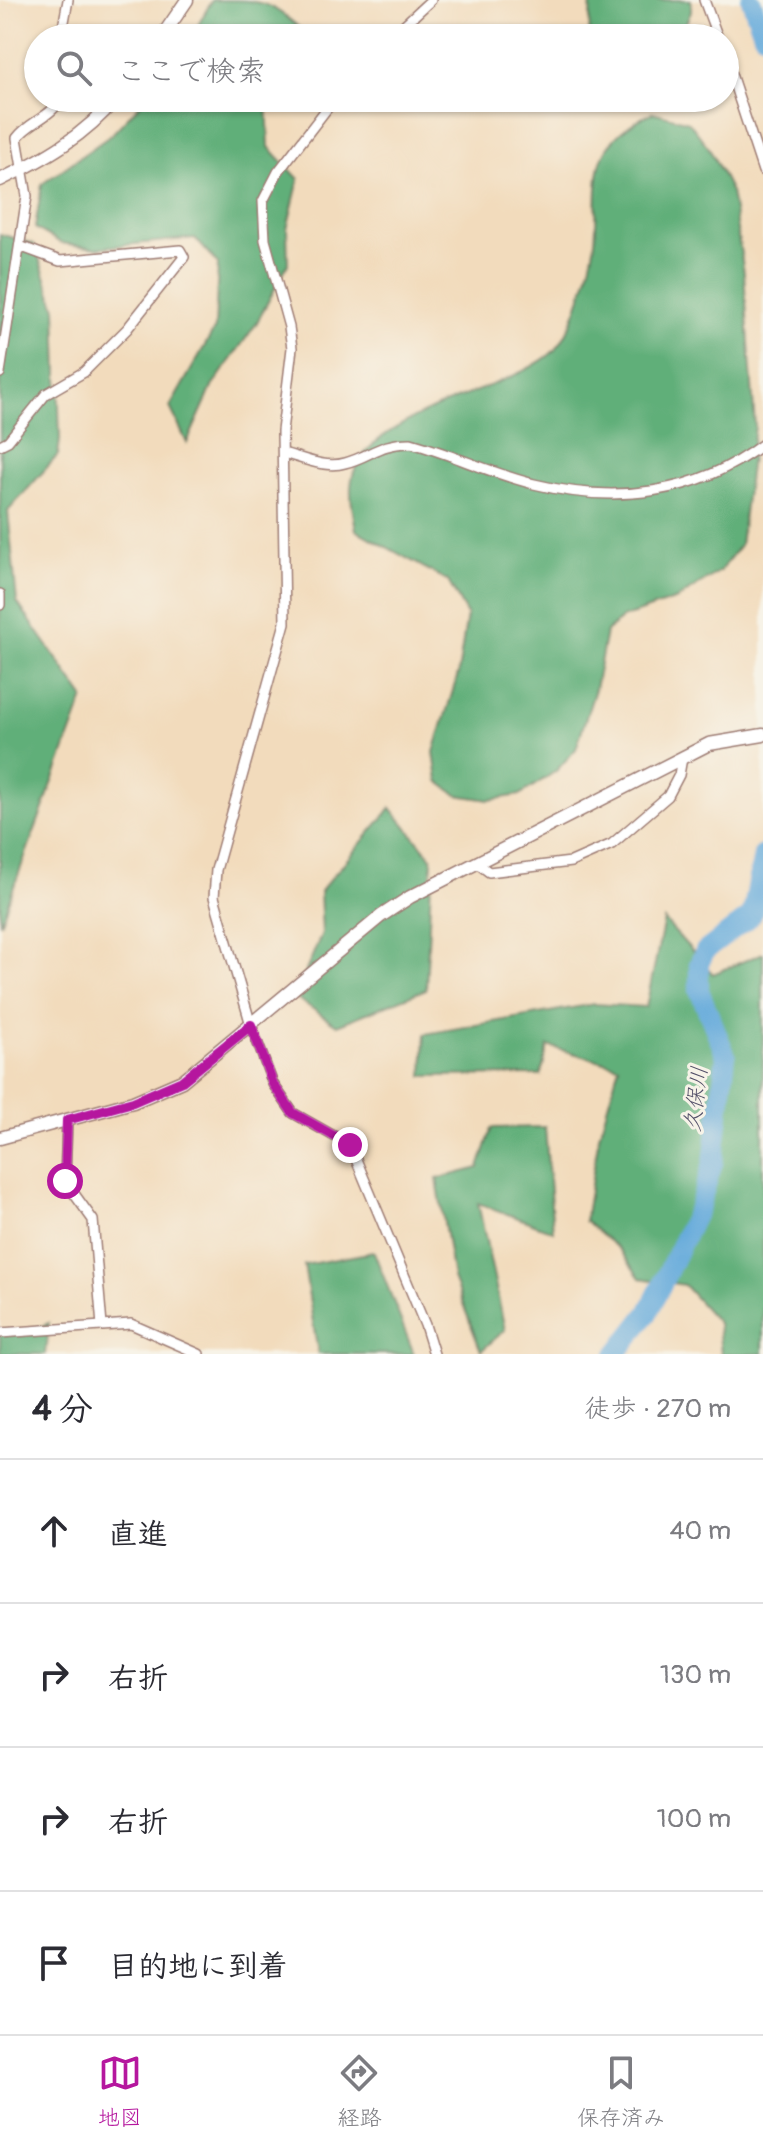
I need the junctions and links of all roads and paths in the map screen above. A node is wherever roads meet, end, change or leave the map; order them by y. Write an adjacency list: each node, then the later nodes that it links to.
1 (68, 0): 5 (street)
2 (187, 0): 6 (street)
3 (431, 0): 7 (street)
4 (704, 0): 8 (street)
5 (64, 24)
6 (171, 24)
7 (405, 24)
8 (713, 24)
9 (739, 98): 14 (street)
10 (47, 112): 13 (street)
11 (102, 112): 13 (street)
12 (324, 112): 20 (street)
13 (21, 170): 15 (street); 16 (street)
14 (763, 171)
15 (0, 180)
16 (22, 247): 17 (street); 19 (street)
17 (0, 373)
18 (763, 444): 20 (street)
19 (0, 445)
20 (283, 453): 26 (street)
21 (0, 594): 22 (street)
22 (0, 605)
23 (763, 735): 24 (street)
24 (682, 758): 25 (street); 25 (street)
25 (477, 863): 26 (street)
26 (251, 1025): 27 (street); 32 (street)
27 (67, 1120): 28 (street); 29 (street)
28 (0, 1138)
29 (102, 1326): 30 (street); 31 (street)
30 (0, 1333)
31 (199, 1354)
32 (434, 1354)

